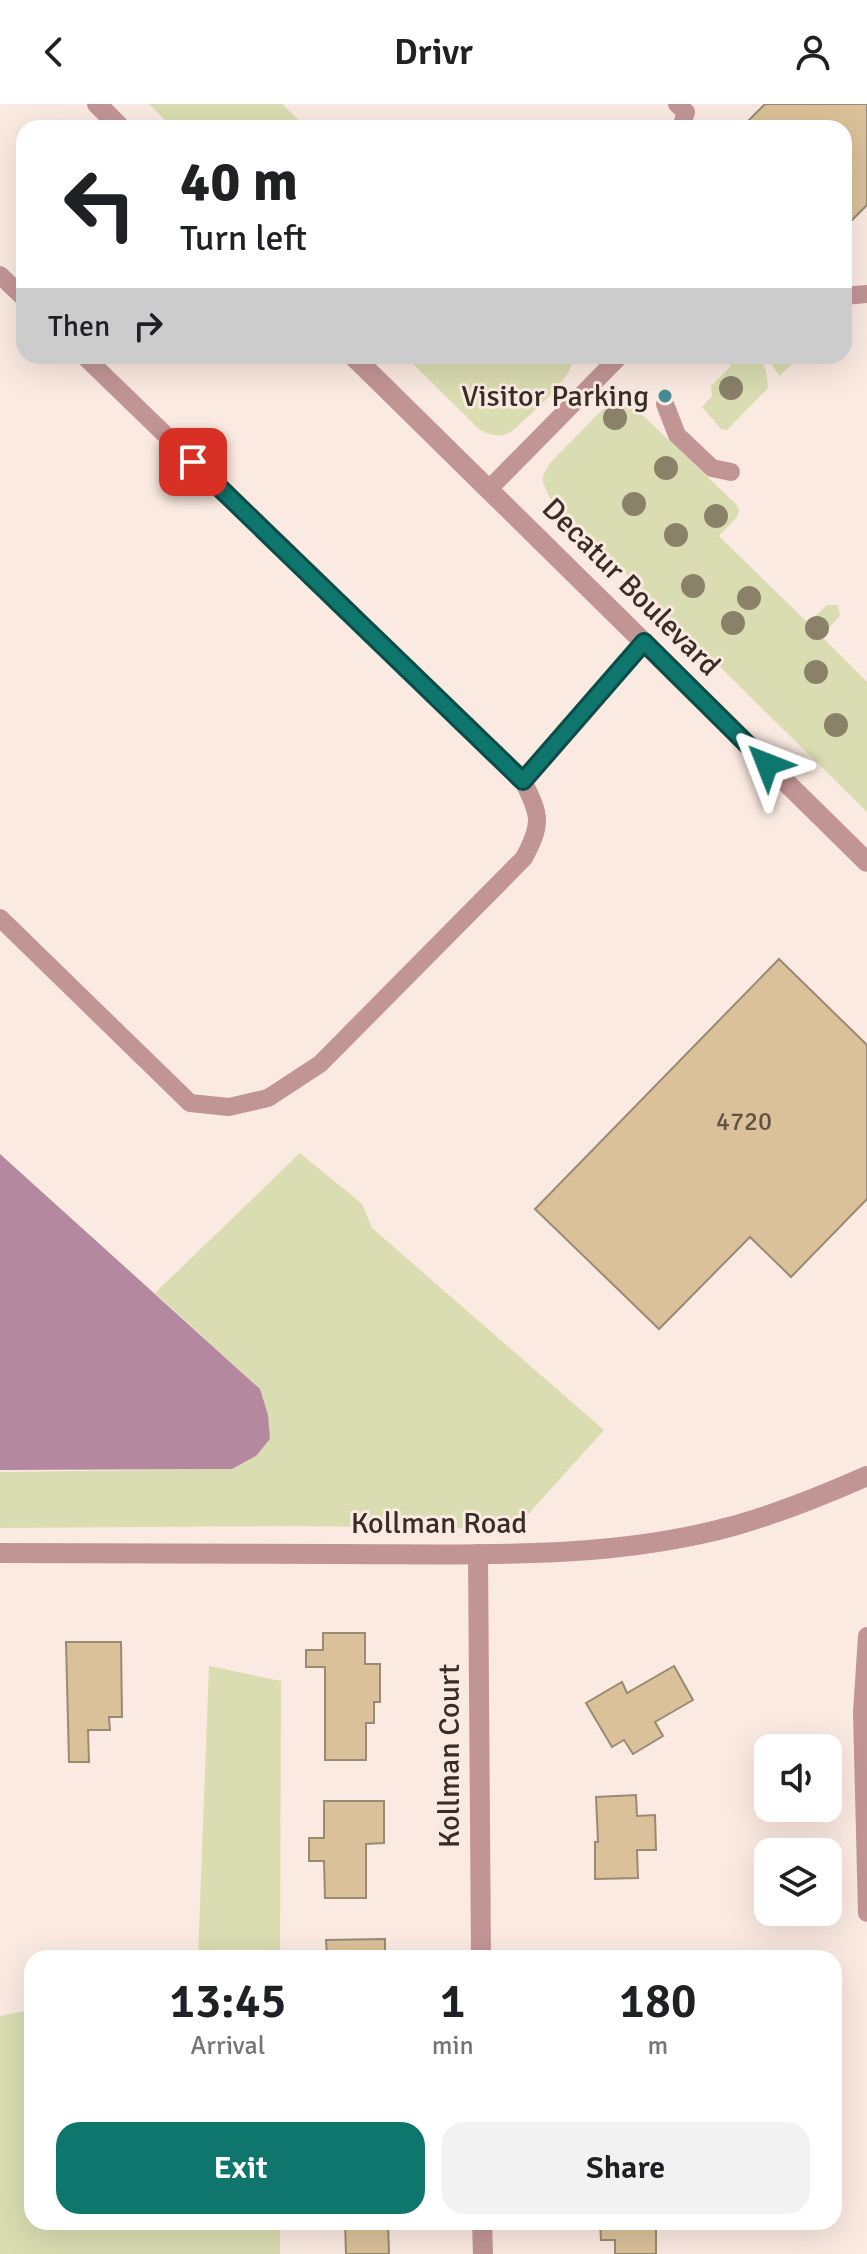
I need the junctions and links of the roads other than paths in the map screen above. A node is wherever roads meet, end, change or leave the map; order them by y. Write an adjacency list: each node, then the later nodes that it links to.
1 (97, 104): 3 (street)
2 (677, 104): 4 (lane)
3 (113, 120)
4 (684, 120)
5 (0, 275): 6 (lane)
6 (16, 290)
7 (92, 364): 14 (lane)
8 (361, 364): 12 (street, Decatur Boulevard)
9 (612, 364): 12 (lane)
10 (665, 404): 11 (lane)
11 (731, 472)
12 (489, 489): 13 (street, Decatur Boulevard)
13 (644, 642): 14 (lane); 15 (street, Decatur Boulevard)
14 (523, 781): 16 (lane)
15 (867, 862)
16 (0, 918)
17 (867, 1476): 19 (street, Kollman Road)
18 (0, 1553): 19 (street, Kollman Road)
19 (478, 1554): 22 (street, Kollman Court)
20 (867, 1636): 21 (lane)
21 (867, 1913)
22 (481, 1950)
23 (482, 2230): 24 (street)
24 (483, 2254)

